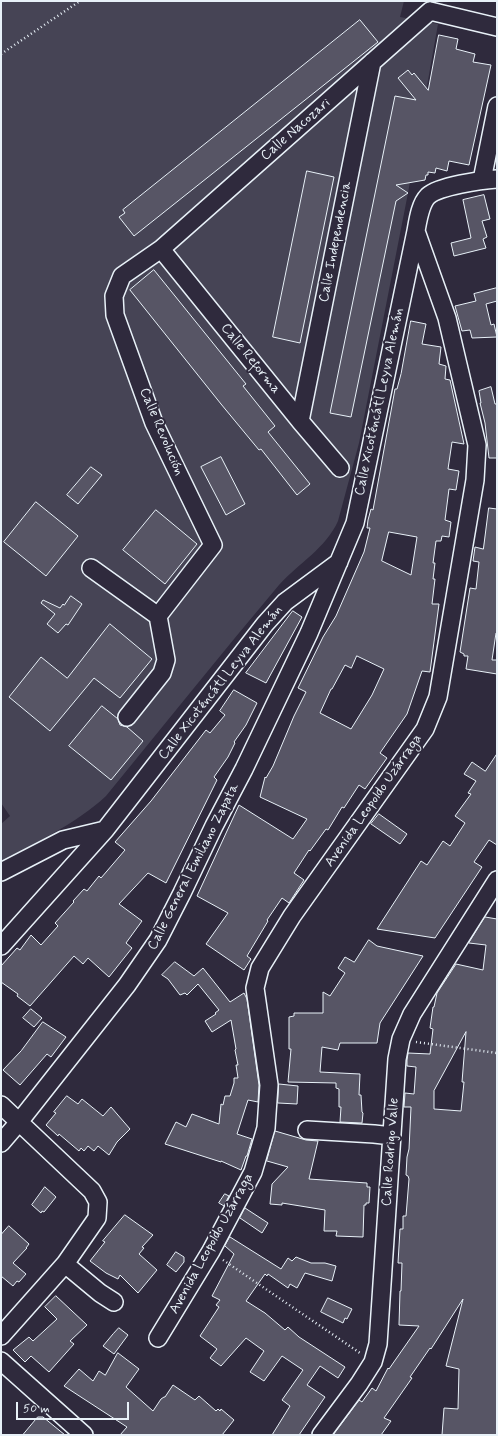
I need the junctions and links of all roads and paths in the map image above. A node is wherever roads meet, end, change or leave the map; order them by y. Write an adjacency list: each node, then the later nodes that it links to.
1 (80, 1): 4 (path)
2 (427, 6): 3 (street); 5 (street, Calle Nacozari)
3 (497, 27)
4 (1, 54)
5 (372, 62): 9 (street, Calle Nacozari); 10 (street, Calle Independencia)
6 (497, 106): 7 (street)
7 (490, 179): 8 (street, Calle Xicoténcátl Leyva Alemán)
8 (416, 231): 12 (street, Calle Xicoténcátl Leyva Alemán); 27 (street, Avenida Leopoldo Uzárraga)
9 (161, 249): 10 (street, Calle Reforma); 14 (street, Calle Revolución)
10 (300, 422): 11 (street, Calle Reforma)
11 (340, 468)
12 (339, 562): 16 (street, Calle Xicoténcátl Leyva Alemán); 23 (street, Calle General Emiliano Zapata)
13 (91, 568): 14 (street)
14 (158, 616): 15 (street)
15 (127, 717)
16 (105, 830): 17 (street); 19 (street, Calle Xicoténcátl Leyva Alemán)
17 (1, 872)
18 (497, 880): 20 (street, Calle Rodrigo Valle)
19 (1, 946)
20 (401, 1040): 21 (path); 25 (street, Calle Rodrigo Valle)
21 (497, 1053)
22 (1, 1105): 23 (street)
23 (19, 1122): 26 (street, Calle General Emiliano Zapata); 28 (street)
24 (307, 1130): 25 (street)
25 (392, 1136): 33 (street, Calle Rodrigo Valle)
26 (1, 1143)
27 (211, 1251): 31 (street, Avenida Leopoldo Uzárraga); 33 (path)
28 (66, 1264): 29 (street); 30 (street)
29 (114, 1302)
30 (1, 1336)
31 (158, 1338)
32 (1, 1361): 34 (street)
33 (373, 1362): 35 (street, Calle Rodrigo Valle)
34 (84, 1435)
35 (321, 1435)

